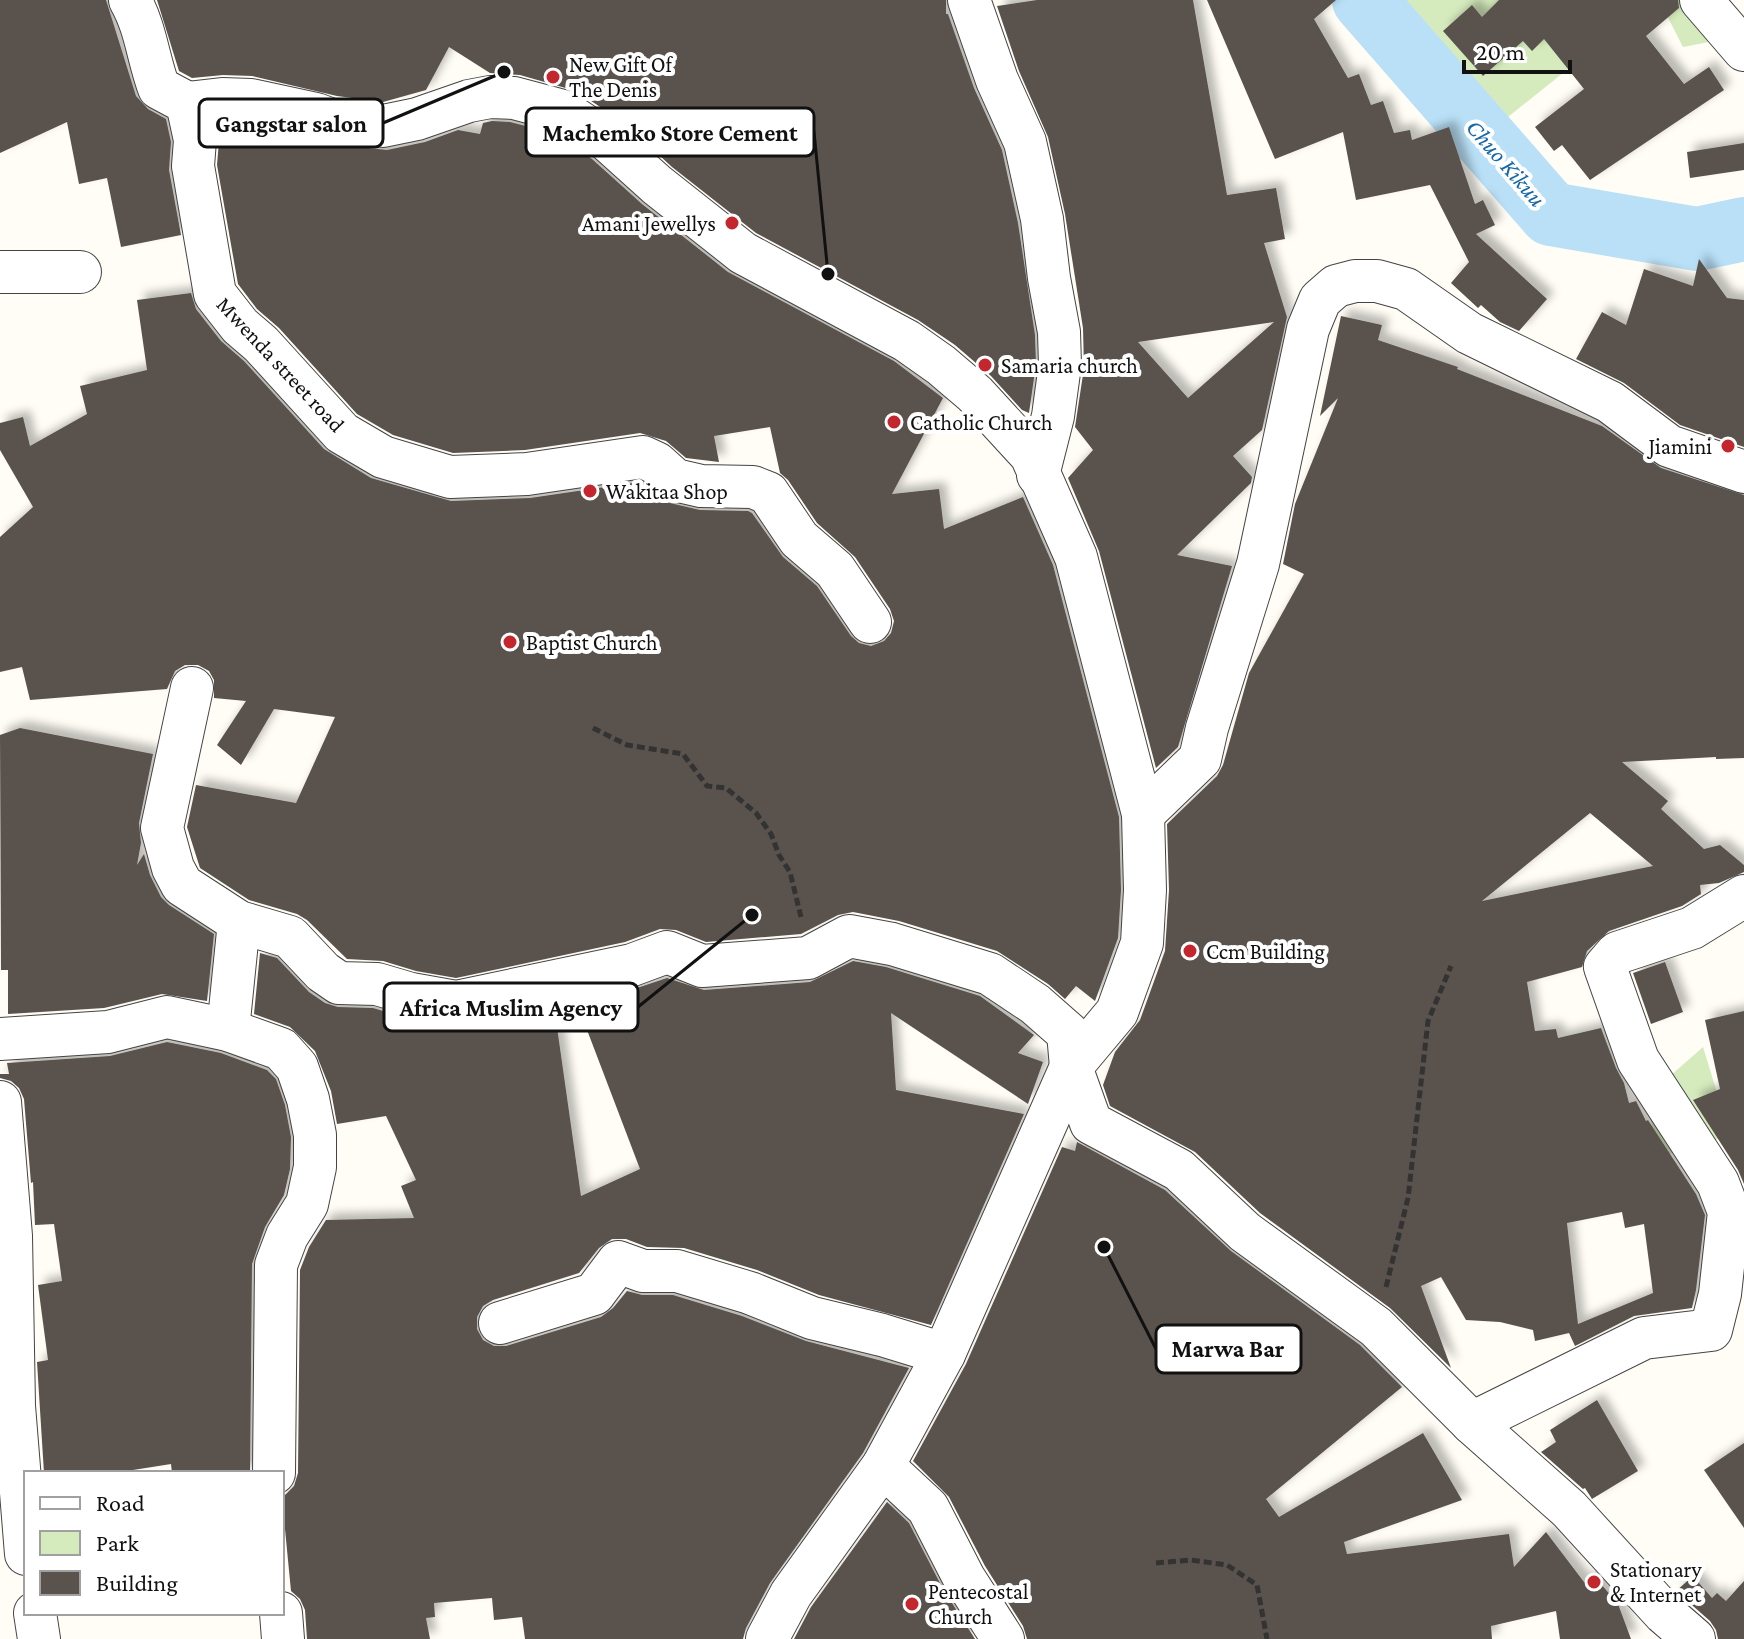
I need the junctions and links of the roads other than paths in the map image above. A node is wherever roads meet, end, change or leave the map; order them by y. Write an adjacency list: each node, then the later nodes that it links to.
1 (130, 0): 5 (street)
2 (969, 0): 9 (street)
3 (1701, 0): 4 (street)
4 (1744, 50)
5 (187, 103): 9 (street); 10 (street, Mwenda street road)
6 (0, 272): 7 (street)
7 (80, 272)
8 (1744, 472): 12 (street)
9 (1038, 475): 12 (street)
10 (870, 622)
11 (192, 688): 14 (street)
12 (1143, 814): 17 (street)
13 (1744, 896): 22 (street)
14 (239, 922): 15 (street); 17 (street)
15 (228, 1030): 16 (street); 24 (street)
16 (0, 1039)
17 (1071, 1067): 21 (street); 22 (street)
18 (0, 1102): 19 (street)
19 (6, 1239): 25 (street)
20 (500, 1323): 21 (street)
21 (944, 1354): 23 (street)
22 (1472, 1423): 32 (street)
23 (883, 1466): 30 (street); 31 (street)
24 (274, 1471)
25 (24, 1529)
26 (35, 1615): 28 (street)
27 (281, 1615): 29 (street)
28 (39, 1639)
29 (283, 1639)
30 (767, 1639)
31 (1003, 1639)
32 (1694, 1639)

